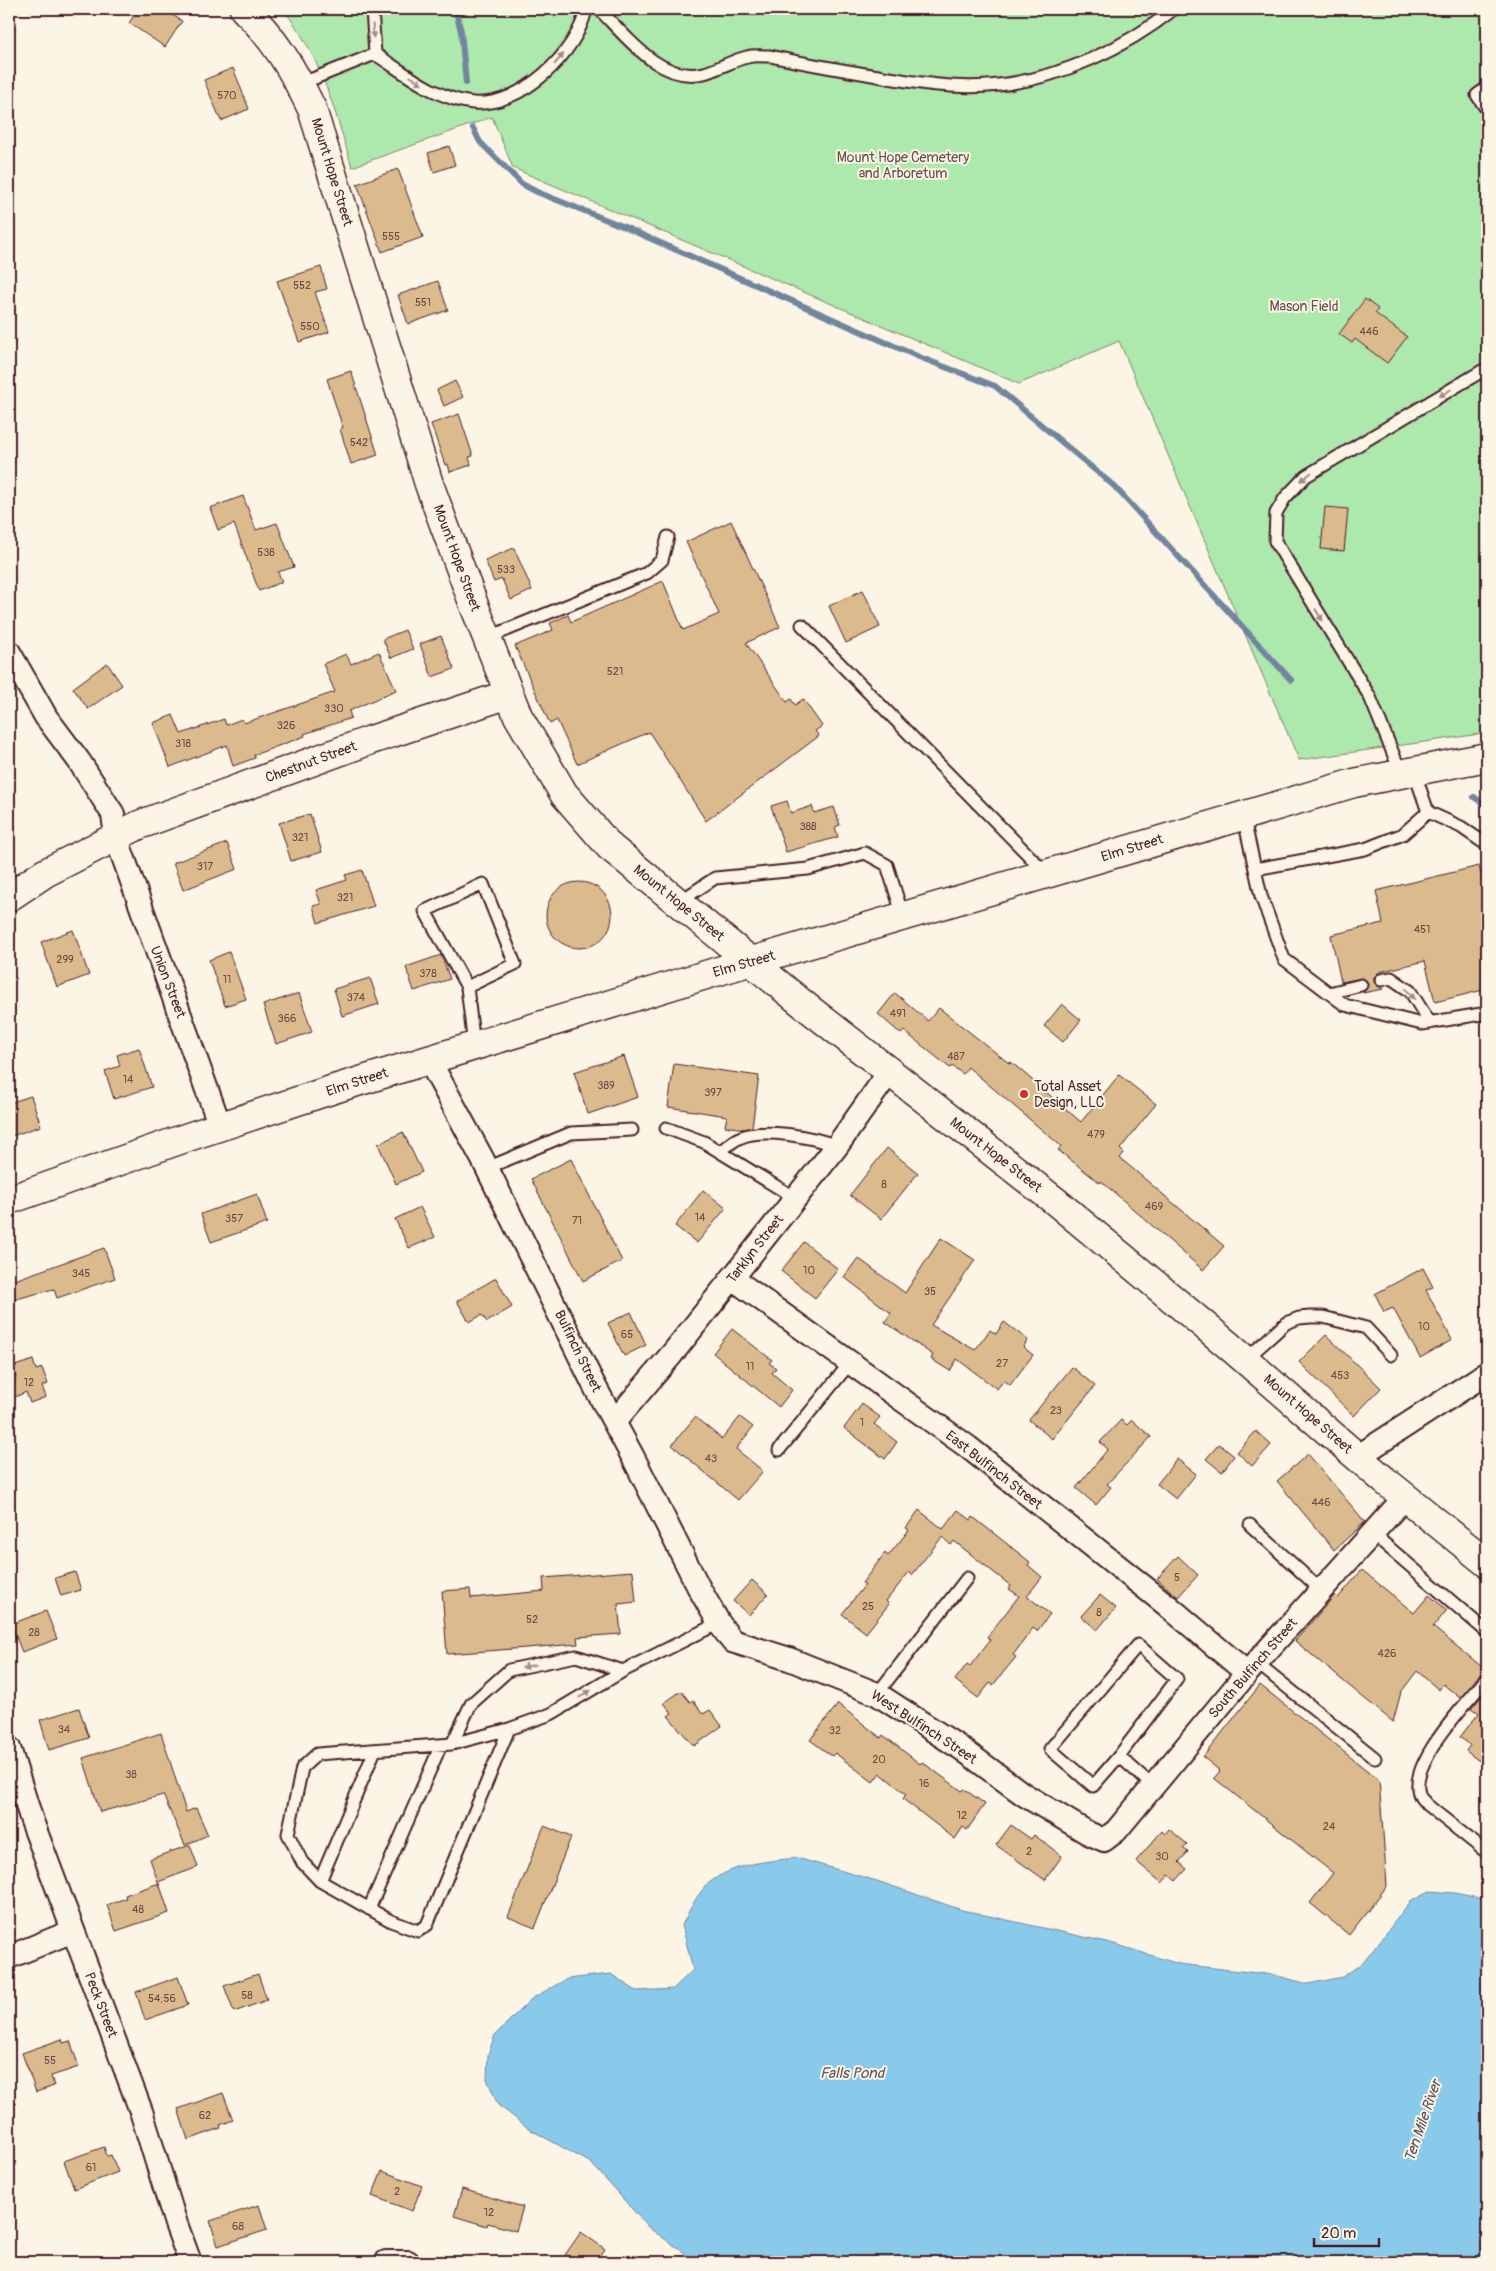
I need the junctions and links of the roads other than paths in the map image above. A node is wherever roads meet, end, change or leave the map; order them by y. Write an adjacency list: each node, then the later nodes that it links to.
1 (244, 9): 7 (street, Mount Hope Street)
2 (372, 9): 6 (lane, one-way to 6)
3 (586, 9): 6 (lane, one-way to 3)
4 (599, 9): 5 (lane)
5 (1174, 9)
6 (375, 54): 7 (lane)
7 (300, 84): 13 (street, Mount Hope Street)
8 (1487, 88): 9 (lane)
9 (1487, 110)
10 (1487, 368): 17 (lane, one-way to 17)
11 (668, 538): 13 (lane)
12 (802, 625): 23 (lane)
13 (487, 638): 15 (street, Mount Hope Street)
14 (9, 652): 20 (street)
15 (509, 694): 20 (street, Chestnut Street); 25 (street, Mount Hope Street)
16 (1487, 757): 17 (street, Elm Street)
17 (1407, 772): 18 (lane); 19 (street, Elm Street)
18 (1428, 812): 21 (lane); 22 (lane)
19 (1243, 815): 22 (lane); 23 (street, Elm Street)
20 (116, 837): 24 (street, Chestnut Street); 37 (street, Union Street)
21 (1487, 845)
22 (1255, 869): 31 (lane)
23 (1047, 874): 26 (street, Elm Street)
24 (9, 897)
25 (678, 902): 26 (lane); 27 (street, Mount Hope Street)
26 (904, 917): 27 (street, Elm Street)
27 (751, 962): 34 (street, Elm Street); 36 (street, Mount Hope Street)
28 (1381, 980): 33 (lane, one-way to 33)
29 (1361, 985): 31 (lane)
30 (467, 986): 30 (lane); 34 (lane)
31 (1329, 993): 33 (lane)
32 (1487, 1013): 33 (lane)
33 (1430, 1023)
34 (474, 1046): 35 (street, Elm Street)
35 (429, 1060): 37 (street, Elm Street); 42 (street, Bulfinch Street)
36 (890, 1071): 40 (street, Tarklyn Street); 47 (street, Mount Hope Street)
37 (220, 1126): 44 (street, Elm Street)
38 (666, 1128): 41 (lane)
39 (632, 1130): 42 (lane)
40 (837, 1146): 41 (lane); 43 (street, Tarklyn Street)
41 (720, 1152): 43 (lane)
42 (487, 1168): 50 (street, Bulfinch Street)
43 (795, 1198): 45 (street, Tarklyn Street)
44 (9, 1200)
45 (732, 1278): 48 (street, East Bulfinch Street); 50 (street, Tarklyn Street)
46 (1392, 1355): 47 (lane)
47 (1245, 1360): 52 (street, Mount Hope Street)
48 (850, 1363): 51 (lane); 61 (street, East Bulfinch Street)
49 (1487, 1373): 52 (street)
50 (614, 1422): 59 (street, Bulfinch Street)
51 (779, 1450)
52 (1357, 1457): 53 (street, Mount Hope Street)
53 (1404, 1497): 55 (street, South Bulfinch Street); 56 (street, Mount Hope Street)
54 (1250, 1525): 58 (lane)
55 (1372, 1533): 58 (street, South Bulfinch Street); 60 (lane)
56 (1487, 1563)
57 (967, 1578): 64 (lane)
58 (1321, 1590): 61 (street, South Bulfinch Street)
59 (725, 1632): 62 (lane); 64 (street, West Bulfinch Street)
60 (1487, 1632)
61 (1252, 1668): 70 (lane); 71 (street, South Bulfinch Street)
62 (622, 1671): 65 (lane, one-way to 62); 66 (lane, one-way to 66)
63 (1487, 1678): 73 (lane)
64 (877, 1694): 72 (street, West Bulfinch Street)
65 (509, 1728): 66 (lane); 75 (lane)
66 (447, 1744): 68 (lane); 75 (lane)
67 (9, 1748): 76 (street, Peck Street)
68 (375, 1750): 74 (lane); 74 (lane)
69 (1119, 1756): 69 (lane); 71 (lane)
70 (1375, 1758)
71 (1153, 1786): 72 (street, South Bulfinch Street)
72 (1104, 1840)
73 (1486, 1852)
74 (320, 1881): 75 (lane)
75 (369, 1909)
76 (73, 1931): 77 (street); 78 (street, Peck Street)
77 (9, 1957)
78 (190, 2262)
79 (386, 2262): 80 (street)
80 (408, 2262)

